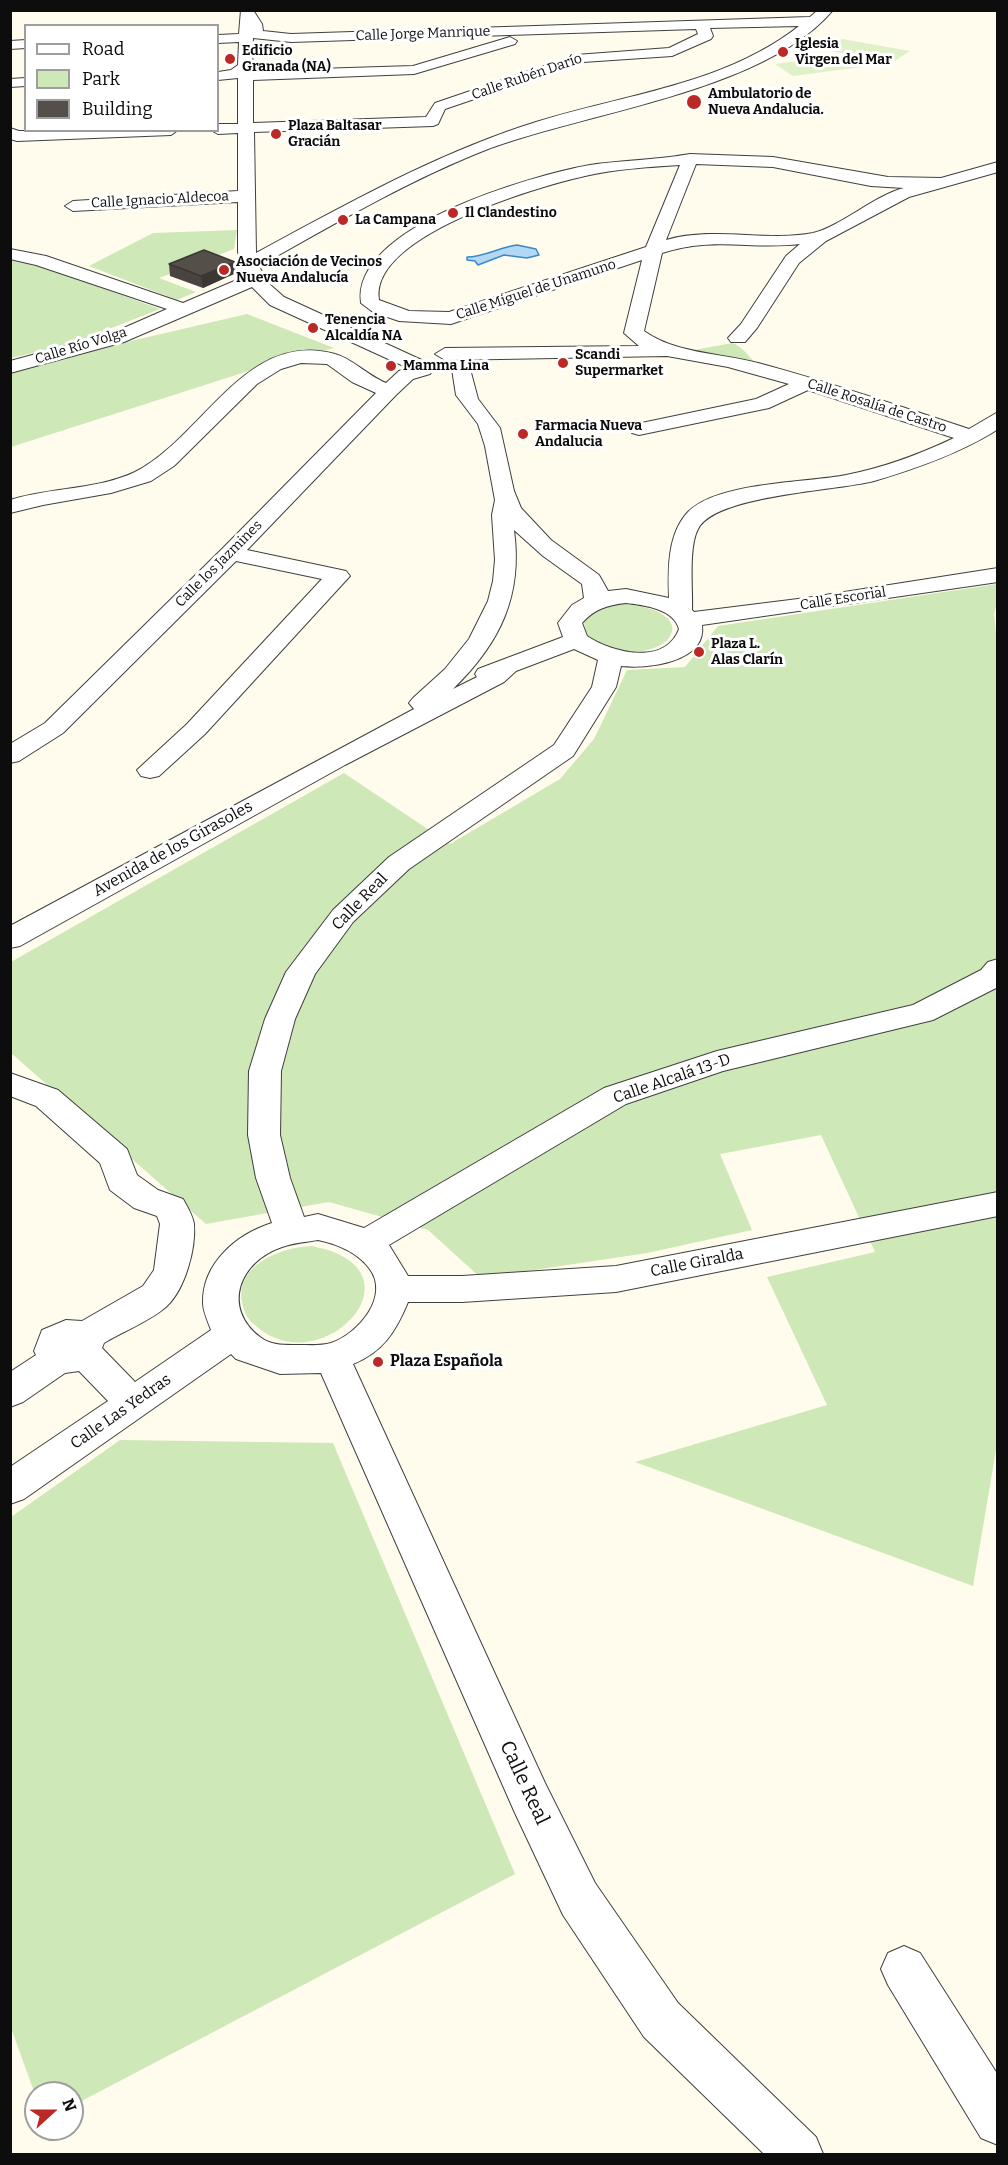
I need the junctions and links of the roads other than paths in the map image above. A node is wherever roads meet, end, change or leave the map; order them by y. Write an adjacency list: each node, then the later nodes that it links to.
1 (827, 10): 3 (street, Calle Río Volga)
2 (243, 12): 5 (street, Calle Jorge Manrique); 7 (street)
3 (812, 21): 4 (street, Calle Jorge Manrique); 30 (street, Calle Río Volga)
4 (702, 25): 5 (street, Calle Jorge Manrique); 11 (street, Calle Rubén Darío)
5 (542, 30): 8 (street, Calle Jorge Manrique)
6 (219, 39): 7 (street)
7 (242, 40): 8 (street)
8 (245, 71): 9 (street, Calle Jorge Manrique); 14 (street)
9 (219, 76)
10 (424, 104): 11 (street)
11 (440, 106): 13 (street)
12 (351, 107): 13 (street)
13 (349, 124): 14 (street)
14 (246, 128): 15 (street); 22 (street)
15 (219, 129)
16 (120, 132): 17 (street)
17 (10, 133)
18 (690, 159): 20 (street, Calle Miguel de Unamuno); 27 (street); 27 (street, Calle Miguel de Unamuno)
19 (998, 166): 21 (street)
20 (873, 181): 21 (street, Calle Miguel de Unamuno); 23 (street)
21 (939, 182): 23 (street)
22 (247, 196): 24 (street, Calle Ignacio Aldecoa); 30 (street)
23 (885, 201): 25 (street)
24 (73, 206)
25 (820, 237): 26 (street, Calle Miguel de Unamuno); 29 (street)
26 (756, 239): 27 (street, Calle Miguel de Unamuno); 29 (street)
27 (653, 252): 32 (street)
28 (10, 254): 31 (street)
29 (792, 260): 33 (street)
30 (252, 272): 31 (street, Calle Río Volga); 39 (street)
31 (184, 309): 37 (street, Calle Río Volga)
32 (634, 333): 34 (street); 36 (street)
33 (738, 338): 34 (street); 40 (street)
34 (670, 351): 36 (street); 40 (street)
35 (529, 352): 36 (street); 38 (street); 39 (street)
36 (596, 352)
37 (10, 367)
38 (463, 368): 39 (street); 43 (street)
39 (435, 369): 42 (street, Calle los Jazmines); 43 (street)
40 (785, 376): 41 (street, Calle Rosalía de Castro)
41 (807, 383): 45 (street); 46 (street, Calle Rosalía de Castro)
42 (389, 391): 48 (street); 49 (street, Calle los Jazmines)
43 (468, 399): 47 (street)
44 (998, 418): 46 (street)
45 (639, 429)
46 (970, 436): 52 (street)
47 (506, 500): 50 (street); 59 (street, Avenida de los Girasoles)
48 (10, 507)
49 (231, 554): 60 (street, Calle los Jazmines); 62 (street)
50 (582, 571): 53 (street); 54 (street)
51 (998, 575): 55 (street, Calle Escorial)
52 (678, 587): 53 (street); 55 (street)
53 (643, 598): 54 (street); 55 (street)
54 (596, 601): 56 (street)
55 (684, 616): 57 (street)
56 (576, 640): 57 (street); 58 (street, Avenida de los Girasoles)
57 (611, 658): 67 (street, Calle Real)
58 (506, 668): 59 (street, Avenida de los Girasoles); 61 (street, Avenida de los Girasoles)
59 (437, 691): 61 (street, Avenida de los Girasoles)
60 (10, 755)
61 (336, 759): 63 (street, Avenida de los Girasoles)
62 (150, 770)
63 (10, 939)
64 (998, 969): 68 (street, Calle Alcalá 13-D)
65 (10, 1084): 71 (street)
66 (998, 1204): 69 (street, Calle Giralda)
67 (291, 1229): 68 (street); 70 (street)
68 (366, 1243): 69 (street)
69 (393, 1290): 72 (street)
70 (231, 1335): 72 (street); 74 (street, Calle Las Yedras)
71 (75, 1349): 73 (street); 74 (street)
72 (332, 1358): 78 (street, Calle Real)
73 (10, 1392)
74 (133, 1403): 75 (street, Calle Las Yedras)
75 (10, 1488)
76 (904, 1970): 77 (street)
77 (998, 2121)
78 (799, 2154)

